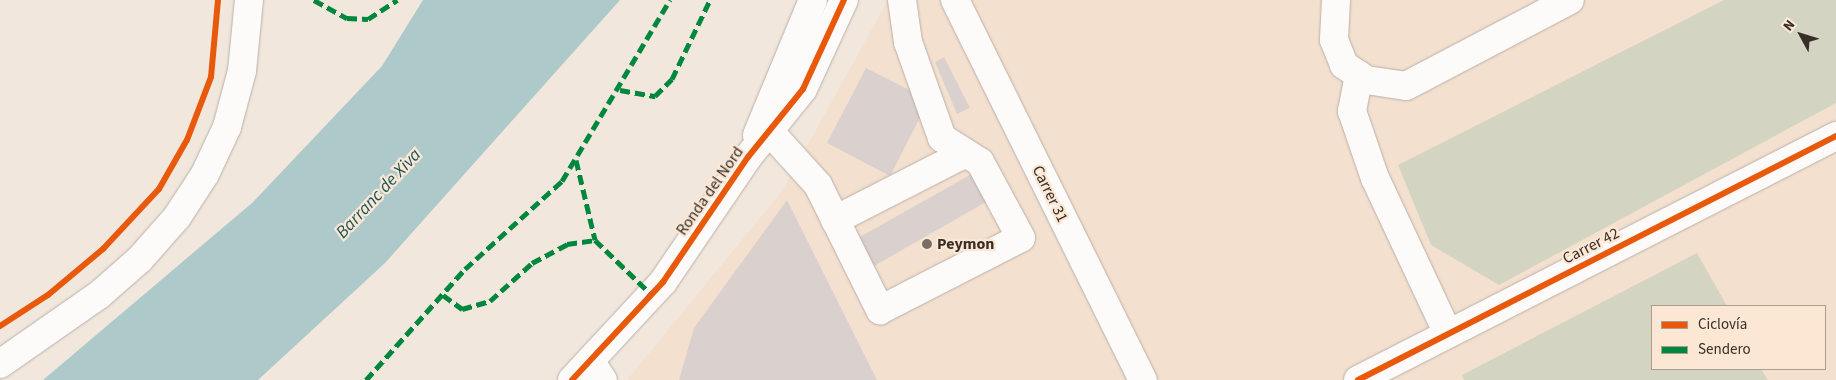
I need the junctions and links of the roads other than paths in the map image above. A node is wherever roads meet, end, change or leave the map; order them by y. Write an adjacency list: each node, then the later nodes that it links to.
1 (249, 0): 15 (street)
2 (812, 0): 12 (street, Ronda del Nord)
3 (844, 0): 9 (street, Ronda del Nord)
4 (902, 0): 11 (street)
5 (1336, 0): 8 (street)
6 (1570, 0): 8 (street)
7 (954, 2): 17 (street, Carrer 31)
8 (1359, 75): 14 (street)
9 (770, 132): 12 (street, Ronda del Nord); 13 (street)
10 (1836, 136): 14 (street, Carrer 42)
11 (966, 153): 13 (street); 13 (street)
12 (748, 157): 16 (street, Ronda del Nord)
13 (835, 220)
14 (1448, 334): 18 (street, Carrer 42)
15 (0, 364)
16 (589, 374)
17 (1143, 380)
18 (1358, 380)

